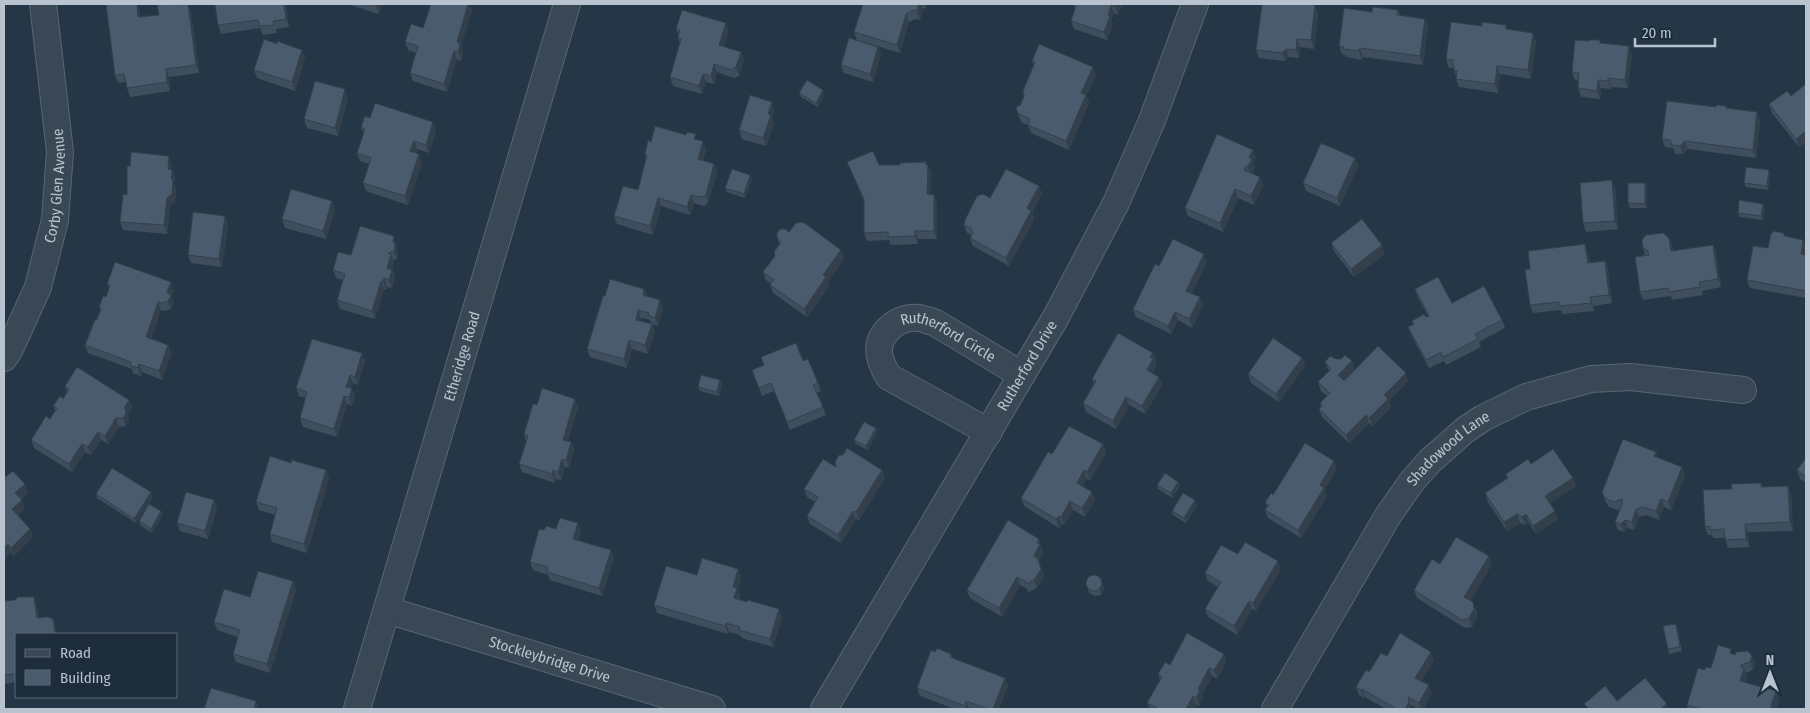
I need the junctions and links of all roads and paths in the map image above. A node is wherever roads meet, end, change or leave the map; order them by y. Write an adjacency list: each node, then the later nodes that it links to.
1 (43, 4): 4 (street, Corby Glen Avenue)
2 (567, 4): 8 (street, Etheridge Road)
3 (1195, 4): 5 (street, Rutherford Drive)
4 (4, 358)
5 (1022, 375): 7 (street, Rutherford Drive); 7 (street, Rutherford Circle)
6 (1743, 390): 12 (street, Shadowood Lane)
7 (989, 432): 11 (street, Rutherford Drive)
8 (387, 610): 9 (street, Etheridge Road); 10 (street, Stockleybridge Drive)
9 (357, 709)
10 (712, 709)
11 (824, 709)
12 (1275, 709)

